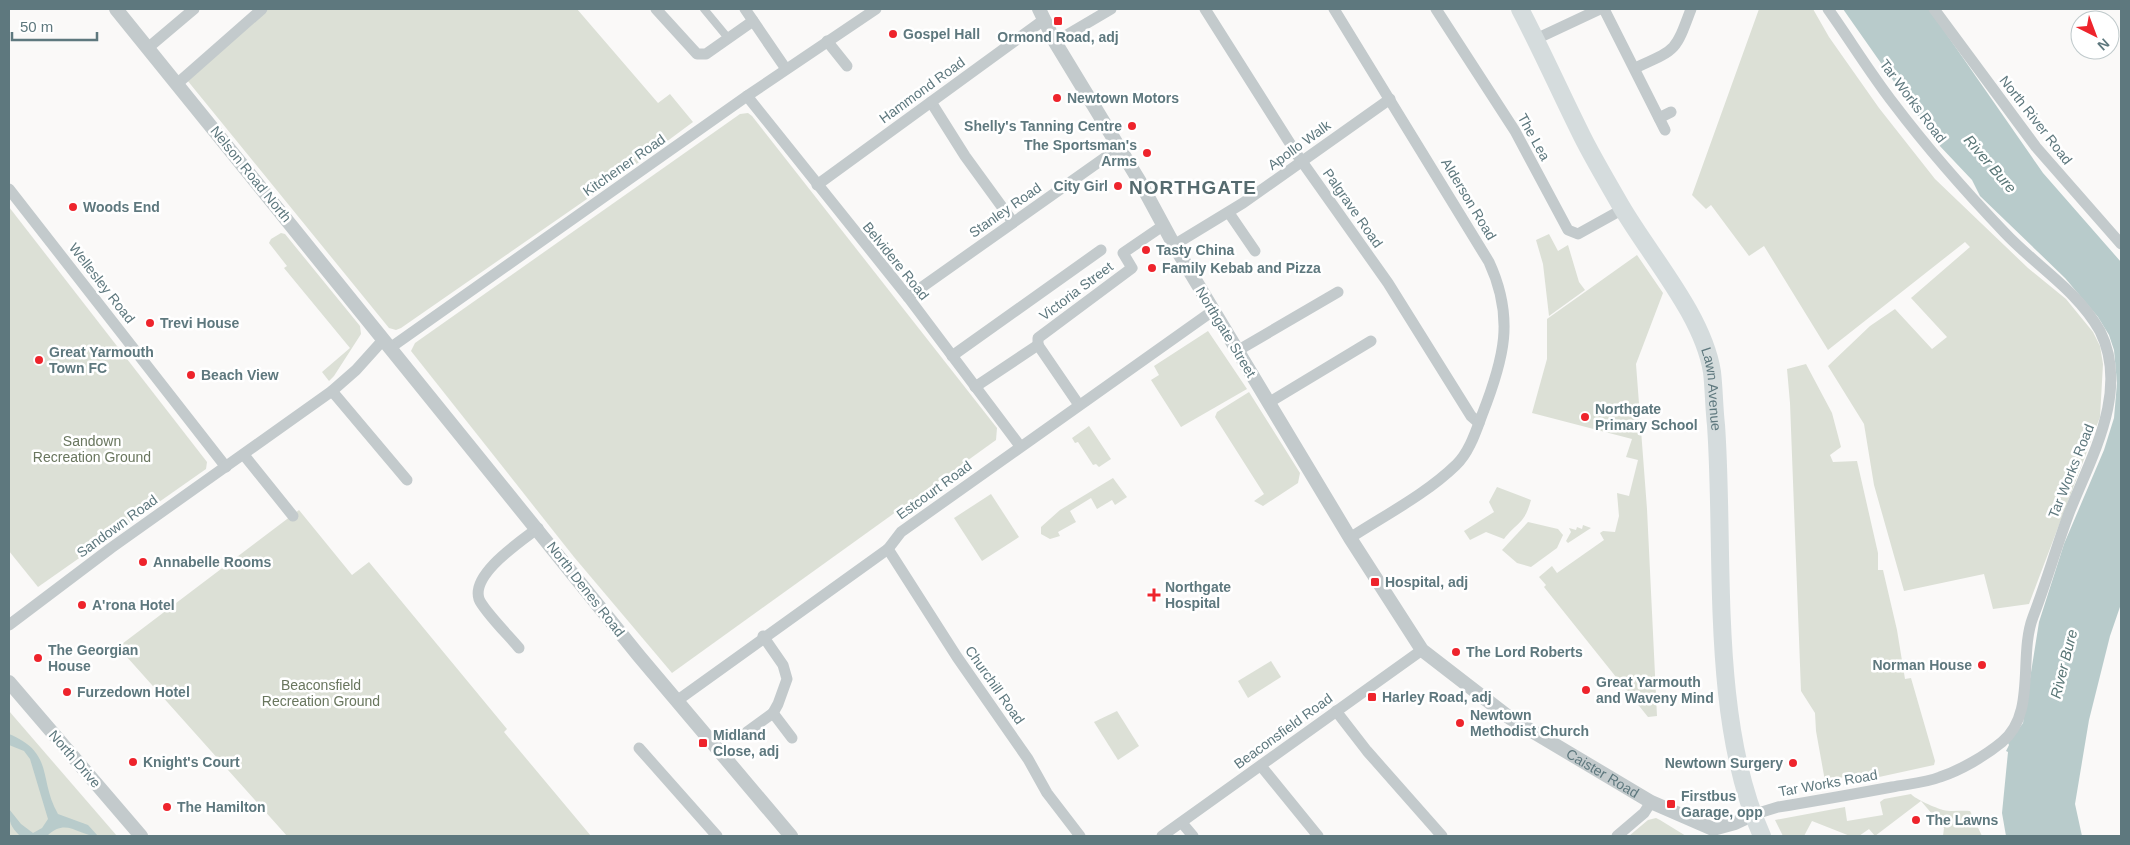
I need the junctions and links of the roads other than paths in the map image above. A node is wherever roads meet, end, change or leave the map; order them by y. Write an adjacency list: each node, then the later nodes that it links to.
1 (116, 9): 24 (street, Nelson Road North)
2 (194, 9): 24 (street)
3 (262, 9): 28 (street)
4 (656, 9): 20 (street)
5 (704, 9): 20 (street)
6 (745, 9): 19 (street)
7 (876, 9): 22 (street, Kitchener Road)
8 (1111, 9): 23 (street)
9 (1205, 9): 36 (street, Palgrave Road)
10 (1334, 9): 30 (street, Alderson Road)
11 (1436, 9): 39 (street, The Lea)
12 (1520, 9): 21 (main road, Lawn Avenue)
13 (1600, 9): 21 (street)
14 (1604, 9): 26 (street)
15 (1691, 9): 26 (street)
16 (1828, 9): 81 (street, Tar Works Road)
17 (1934, 9): 43 (street, North River Road)
18 (1042, 14): 23 (street, Northgate Street); 31 (street, Hammond Road)
19 (752, 21): 20 (street); 27 (street)
20 (728, 38)
21 (1536, 39): 39 (main road, Lawn Avenue)
22 (827, 42): 25 (street); 27 (street, Kitchener Road)
23 (1055, 42): 35 (street, Northgate Street)
24 (149, 47): 28 (street, Nelson Road North)
25 (847, 66)
26 (1635, 68): 33 (street)
27 (786, 69): 29 (street, Kitchener Road)
28 (178, 82): 51 (street, Nelson Road North)
29 (747, 96): 37 (street, Belvidere Road); 51 (street, Kitchener Road)
30 (1390, 99): 36 (street, Apollo Walk); 59 (street, Alderson Road)
31 (931, 102): 37 (street, Hammond Road); 41 (street)
32 (1671, 112): 33 (street)
33 (1659, 118): 34 (street)
34 (1665, 130)
35 (1120, 147): 41 (street, Stanley Road); 42 (street, Northgate Street)
36 (1302, 161): 40 (street, Apollo Walk); 59 (street, Palgrave Road)
37 (817, 185): 48 (street, Belvidere Road)
38 (9, 190): 62 (street, Wellesley Road)
39 (1623, 209): 81 (main road, Lawn Avenue)
40 (1229, 213): 44 (street, Apollo Walk); 46 (street)
41 (1013, 222): 48 (street, Stanley Road)
42 (1164, 224): 44 (street, Northgate Street); 52 (street, Victoria Street)
43 (2121, 244)
44 (1174, 246): 49 (street, Northgate Street)
45 (1100, 250): 54 (street)
46 (1255, 250)
47 (1338, 292): 53 (street)
48 (908, 297): 54 (street, Belvidere Road)
49 (1214, 310): 53 (street, Northgate Street); 58 (street, Estcourt Road)
50 (1371, 341): 57 (street)
51 (387, 344): 56 (street, Sandown Road); 65 (street, North Denes Road)
52 (1038, 345): 55 (street); 58 (street)
53 (1237, 351): 57 (street, Northgate Street)
54 (952, 356): 55 (street, Belvidere Road)
55 (976, 387): 60 (street, Belvidere Road)
56 (332, 391): 61 (street, Sandown Road); 63 (street)
57 (1268, 403): 66 (street, Northgate Street)
58 (1080, 405): 60 (street, Estcourt Road)
59 (1479, 423): 66 (street, Alderson Road)
60 (1020, 446): 67 (street, Estcourt Road)
61 (244, 454): 62 (street, Sandown Road); 64 (street)
62 (226, 467): 68 (street, Sandown Road)
63 (407, 480)
64 (293, 516)
65 (538, 528): 70 (street); 73 (street, North Denes Road)
66 (1350, 538): 71 (street, Northgate Street)
67 (888, 549): 69 (street, Estcourt Road); 87 (street, Churchill Road)
68 (9, 625)
69 (763, 636): 73 (street, Estcourt Road); 75 (street)
70 (518, 648)
71 (1422, 650): 74 (street, Beaconsfield Road); 80 (street, Caister Road)
72 (9, 682): 85 (street, North Drive)
73 (678, 700): 84 (street, North Denes Road)
74 (1336, 711): 79 (street, Beaconsfield Road); 91 (street)
75 (773, 713): 76 (street); 77 (street)
76 (747, 732)
77 (792, 738)
78 (639, 748): 86 (street)
79 (1261, 766): 82 (street, Beaconsfield Road); 90 (street)
80 (1651, 802): 83 (street, Caister Road); 92 (street)
81 (1752, 814): 83 (street, Caister Road); 93 (main road)
82 (1182, 822): 88 (street, Beaconsfield Road); 89 (street)
83 (1710, 833)
84 (785, 834)
85 (141, 836)
86 (717, 836)
87 (1080, 836)
88 (1162, 836)
89 (1193, 836)
90 (1318, 836)
91 (1442, 836)
92 (1617, 836)
93 (1762, 836)

